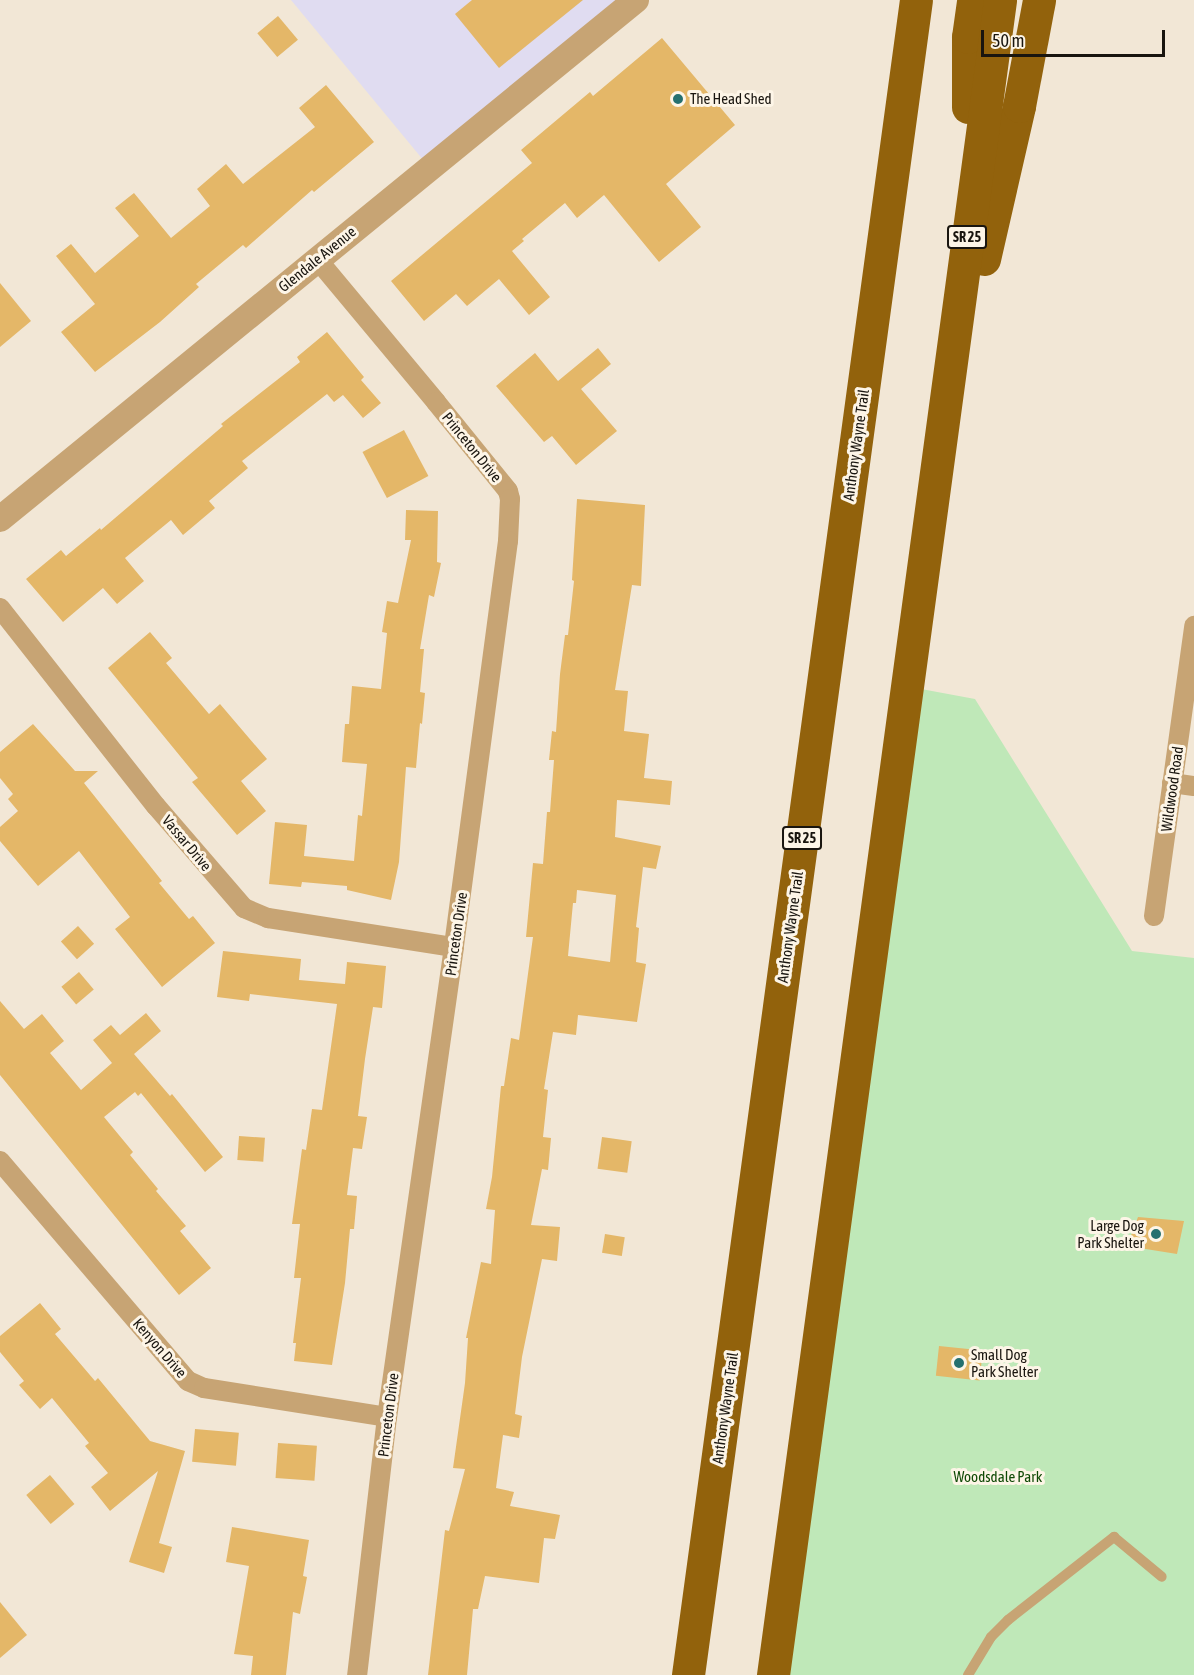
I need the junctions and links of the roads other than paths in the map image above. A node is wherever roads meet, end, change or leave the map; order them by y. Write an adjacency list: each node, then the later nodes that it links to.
1 (636, 0): 7 (street, Glendale Avenue)
2 (916, 0): 20 (highway, Anthony Wayne Trail / SR 25)
3 (973, 0): 6 (highway)
4 (1000, 0): 6 (highway, SR 25)
5 (1039, 0): 8 (highway)
6 (967, 238): 8 (highway, SR 25)
7 (317, 259): 9 (street, Glendale Avenue); 15 (street, Princeton Drive)
8 (934, 474): 21 (highway, SR 25)
9 (0, 519)
10 (0, 608): 15 (street, Vassar Drive)
11 (1194, 626): 12 (street, Wildwood Road)
12 (1172, 783): 13 (street); 14 (street, Wildwood Road)
13 (1194, 786)
14 (1154, 916)
15 (454, 947): 17 (street, Princeton Drive)
16 (0, 1161): 17 (street, Kenyon Drive)
17 (387, 1417): 19 (street, Princeton Drive)
18 (1162, 1577): 22 (lane)
19 (357, 1675)
20 (688, 1675)
21 (773, 1675)
22 (968, 1675)

